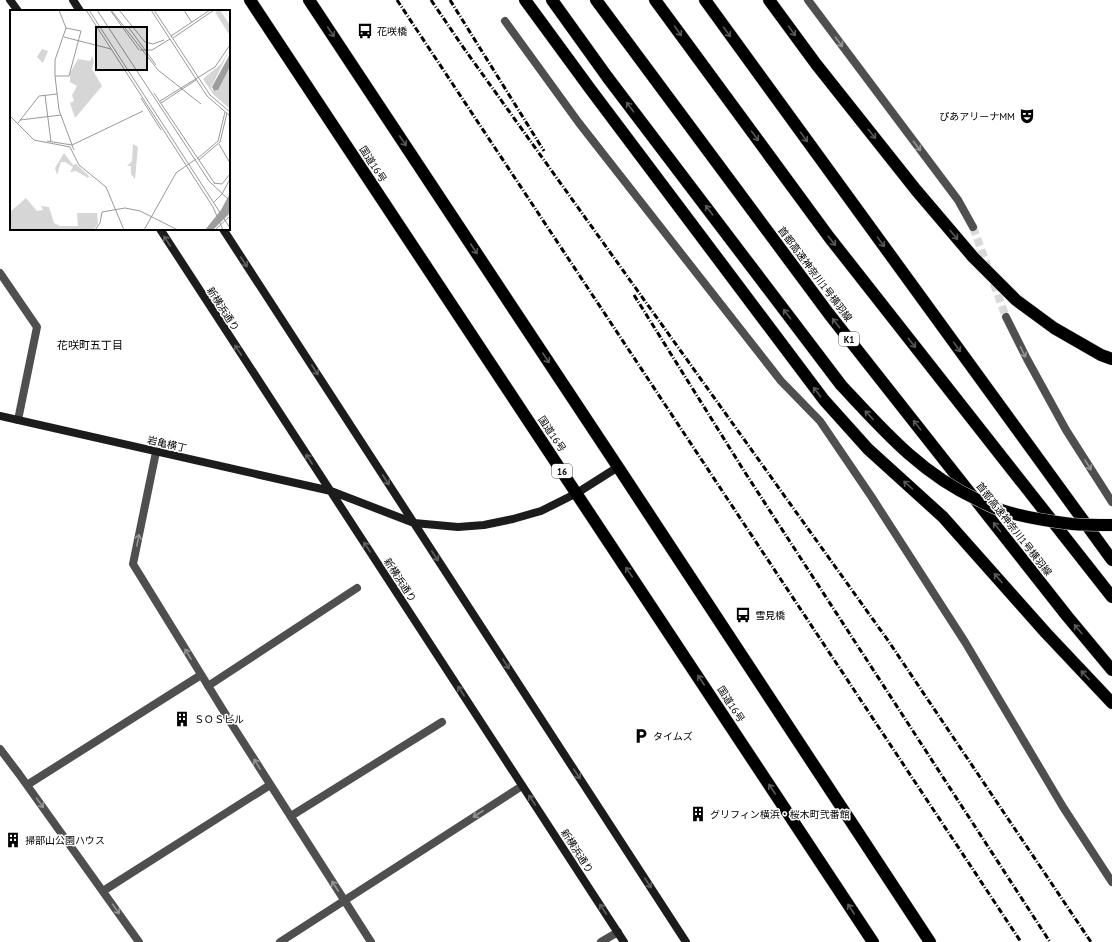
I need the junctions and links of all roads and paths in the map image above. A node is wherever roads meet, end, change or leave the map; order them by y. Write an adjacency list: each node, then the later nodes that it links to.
1 (10, 0): 12 (street)
2 (73, 0): 13 (street)
3 (250, 0): 26 (highway, 国道16号 / 16)
4 (309, 0): 24 (highway, one-way to 24)
5 (525, 0): 36 (highway, one-way to 5)
6 (552, 0): 29 (highway, one-way to 6, bridge)
7 (596, 0): 33 (highway, 首都高速神奈川1号横羽線 / K1, one-way to 7)
8 (655, 0): 32 (highway, one-way to 32)
9 (705, 0): 30 (highway, one-way to 30)
10 (769, 0): 20 (highway, one-way to 20)
11 (808, 0): 15 (street, one-way to 15)
12 (17, 10)
13 (79, 10)
14 (505, 21): 43 (street)
15 (973, 227)
16 (161, 230): 25 (street, 新横浜通り, one-way to 16)
17 (224, 230): 28 (street, one-way to 28)
18 (0, 273): 22 (street)
19 (1006, 317): 27 (street, one-way to 27)
20 (1112, 359)
21 (0, 416): 22 (street, 岩亀横丁)
22 (18, 420): 23 (street, 岩亀横丁)
23 (156, 452): 25 (street, 岩亀横丁); 34 (street, one-way to 23)
24 (618, 467): 26 (street, 岩亀横丁); 54 (highway)
25 (331, 491): 28 (street, 岩亀横丁); 41 (street, 新横浜通り, one-way to 25)
26 (577, 493): 28 (street, 岩亀横丁); 53 (highway, 国道16号 / 16, one-way to 26)
27 (1112, 502)
28 (414, 523): 52 (street, one-way to 52)
29 (1112, 525)
30 (1112, 560)
31 (357, 588): 35 (street)
32 (1112, 597)
33 (1112, 670)
34 (201, 675): 35 (street); 39 (street)
35 (208, 686): 40 (street, one-way to 35)
36 (1112, 703)
37 (442, 722): 42 (street)
38 (0, 749): 39 (street)
39 (27, 785): 44 (street, one-way to 44)
40 (270, 785): 42 (street); 44 (street)
41 (522, 786): 45 (street, one-way to 45); 46 (street, 新横浜通り, one-way to 41)
42 (291, 816): 45 (street, one-way to 42)
43 (1112, 882)
44 (103, 891): 47 (street, one-way to 47)
45 (344, 900): 48 (street); 49 (street)
46 (618, 932): 50 (street); 51 (street, 新横浜通り)
47 (139, 942)
48 (280, 942)
49 (371, 942)
50 (601, 942)
51 (624, 942)
52 (686, 942)
53 (873, 942)
54 (930, 942)

